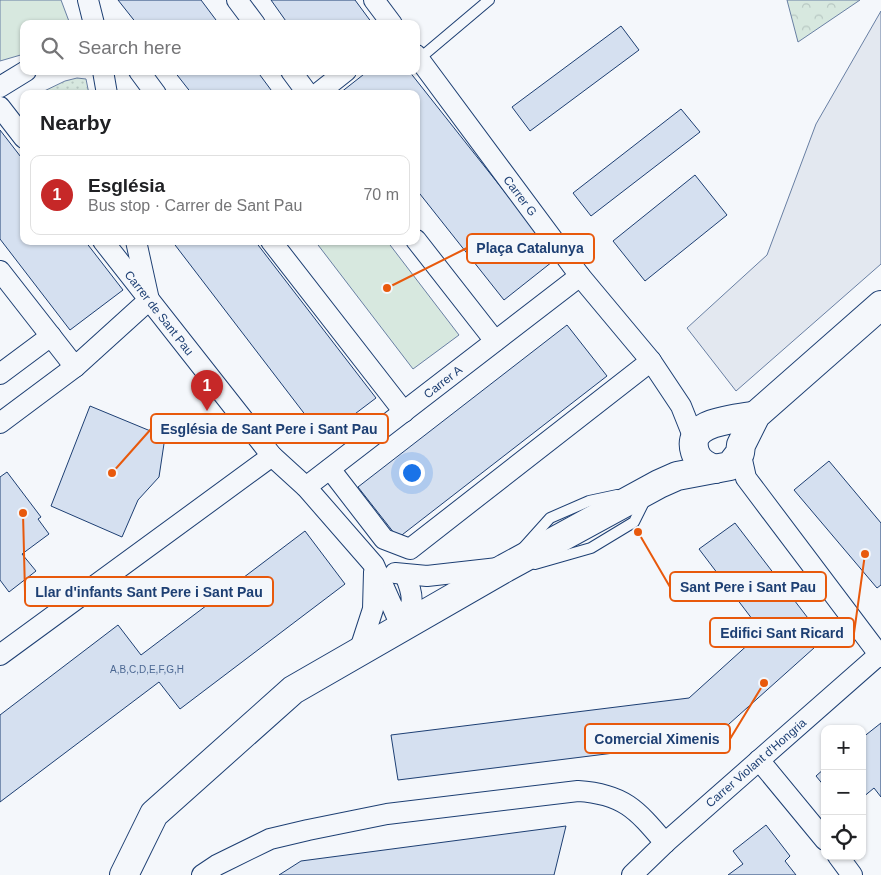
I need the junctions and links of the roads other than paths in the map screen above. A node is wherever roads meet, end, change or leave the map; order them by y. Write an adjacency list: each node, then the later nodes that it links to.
1 (88, 0): 5 (street)
2 (237, 0): 6 (street)
3 (374, 0): 7 (street)
4 (489, 0): 8 (lane)
5 (93, 20)
6 (252, 20)
7 (389, 20)
8 (420, 55)
9 (420, 60): 27 (street, Carrer G)
10 (20, 75): 15 (street)
11 (104, 75): 16 (street)
12 (141, 75): 17 (street)
13 (294, 75): 18 (street)
14 (341, 75): 19 (street)
15 (0, 87)
16 (107, 90)
17 (153, 90)
18 (305, 90)
19 (322, 90)
20 (0, 107): 21 (street)
21 (20, 133)
22 (107, 245): 28 (street, Carrer de Sant Pau)
23 (137, 245): 28 (street)
24 (274, 245): 35 (street)
25 (420, 245): 31 (street)
26 (0, 271): 30 (street)
27 (580, 276): 31 (street, Carrer A); 32 (street, Carrer G)
28 (149, 300): 33 (street); 39 (street, Carrer de Sant Pau)
29 (881, 305): 36 (street)
30 (51, 336): 33 (street); 34 (street)
31 (495, 341): 35 (street, Carrer A)
32 (651, 361): 38 (street, Carrer G); 41 (street)
33 (75, 367): 37 (street)
34 (0, 374)
35 (404, 412): 41 (street, Carrer A)
36 (756, 415): 38 (street); 40 (street)
37 (0, 423)
38 (705, 434): 40 (street); 40 (street); 42 (street)
39 (272, 456): 43 (street, Carrer de Sant Pau); 49 (street)
40 (733, 462): 42 (street); 50 (street)
41 (330, 468): 43 (street, Carrer A)
42 (676, 476): 45 (street)
43 (306, 487): 44 (street, Carrer de Sant Pau)
44 (374, 565): 46 (street); 47 (street, Carrer de Sant Pau); 48 (street)
45 (495, 573): 46 (street); 47 (street)
46 (406, 575): 47 (street)
47 (404, 626): 48 (street)
48 (359, 652): 55 (street)
49 (0, 655)
50 (880, 655): 51 (street, Carrer Violant d'Hongria)
51 (759, 760): 52 (street); 53 (street, Carrer Violant d'Hongria)
52 (821, 835)
53 (665, 842): 56 (street); 57 (street, Carrer Violant d'Hongria)
54 (841, 860): 58 (street)
55 (124, 875)
56 (202, 875)
57 (632, 875)
58 (852, 875)

